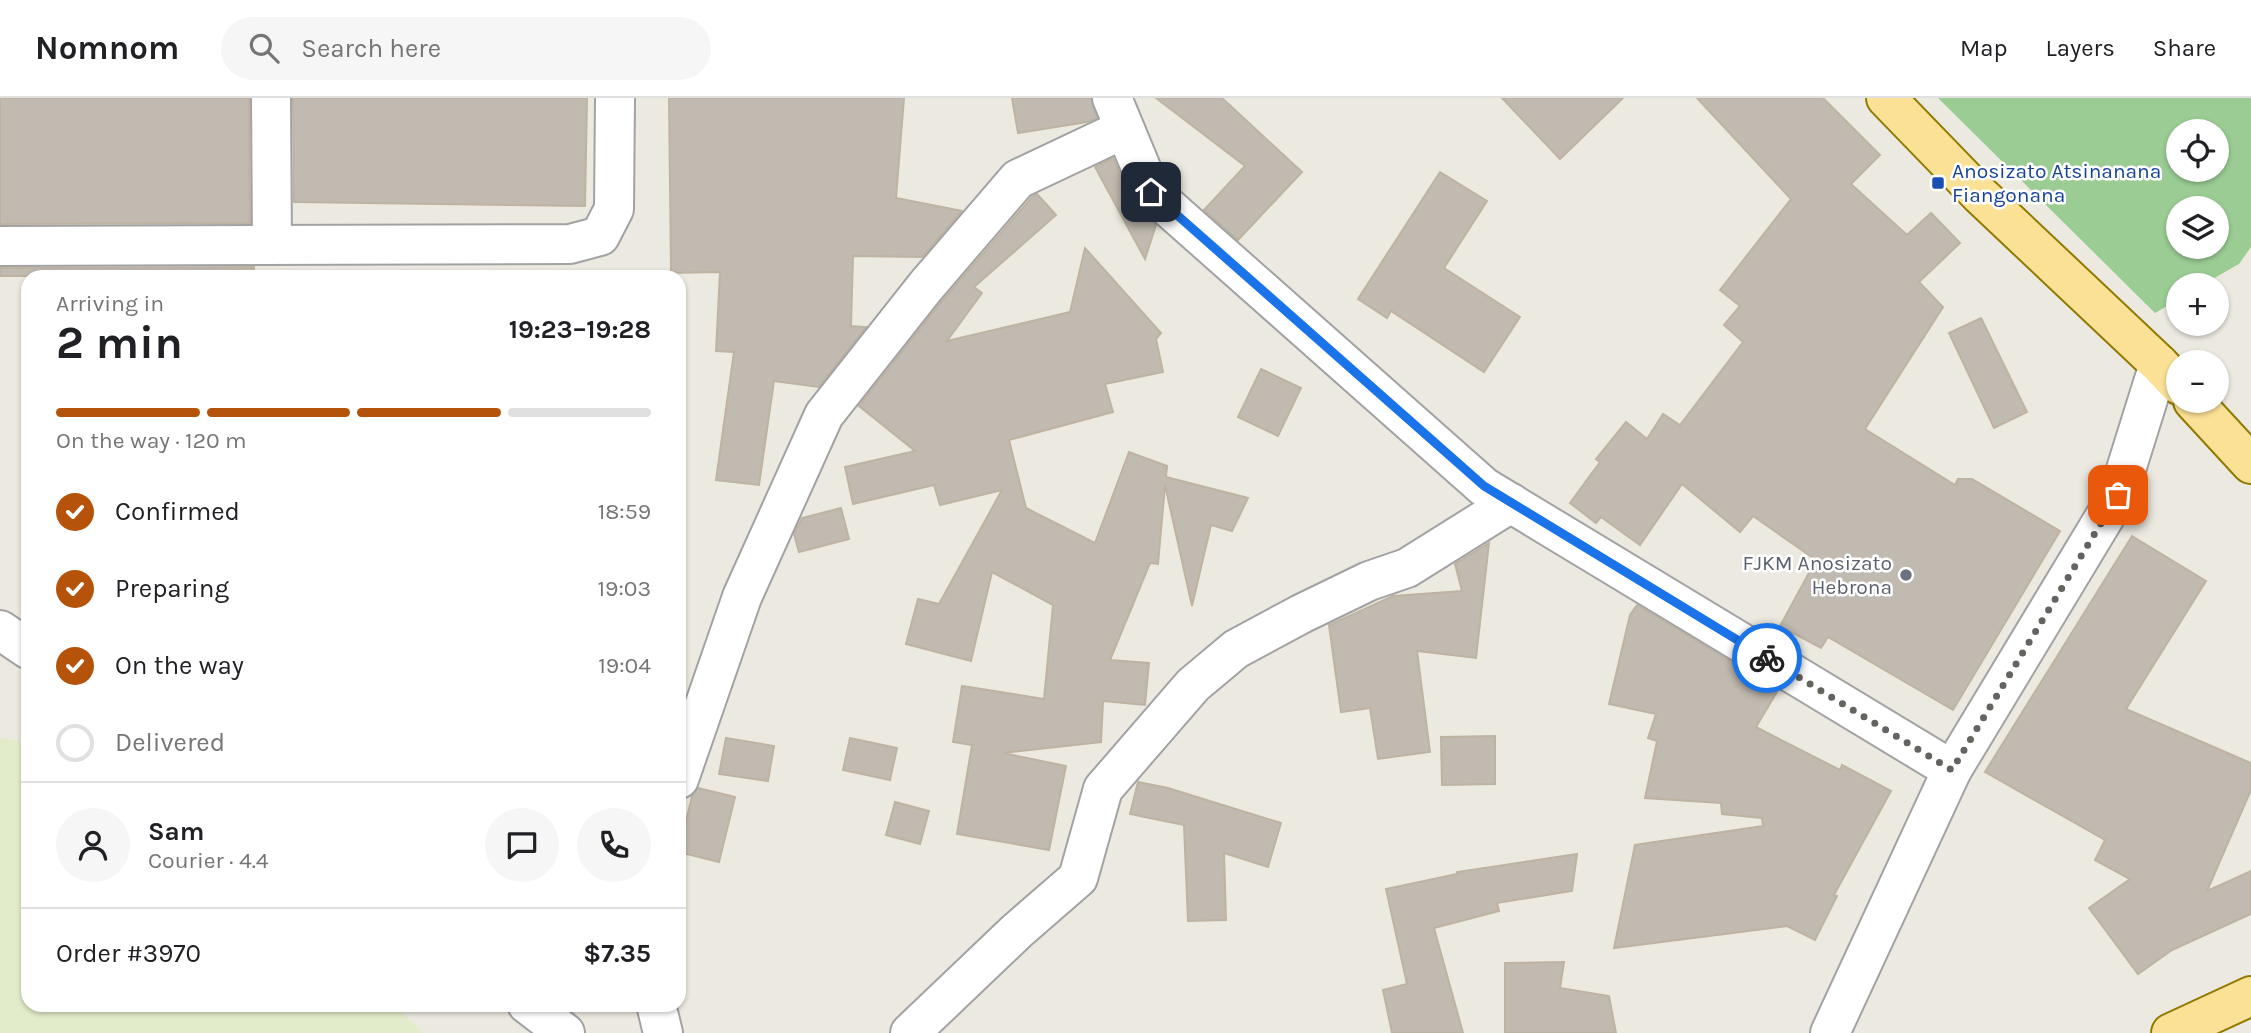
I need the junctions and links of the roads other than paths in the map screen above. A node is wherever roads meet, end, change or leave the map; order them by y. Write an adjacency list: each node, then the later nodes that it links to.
1 (271, 98): 5 (street)
2 (615, 98): 5 (street)
3 (1886, 98): 7 (main road)
4 (1118, 114): 11 (street); 14 (street)
5 (272, 245): 6 (street)
6 (0, 246)
7 (2166, 371)
8 (2166, 381): 15 (street)
9 (2204, 413): 10 (main road)
10 (2251, 464)
11 (1511, 503): 15 (street); 21 (street)
12 (0, 630): 13 (street)
13 (21, 644)
14 (686, 759)
15 (1952, 770): 22 (street)
16 (2251, 996): 23 (main road)
17 (537, 1012): 19 (street)
18 (658, 1012): 20 (street)
19 (565, 1033)
20 (663, 1033)
21 (910, 1033)
22 (1830, 1033)
23 (2171, 1033)

